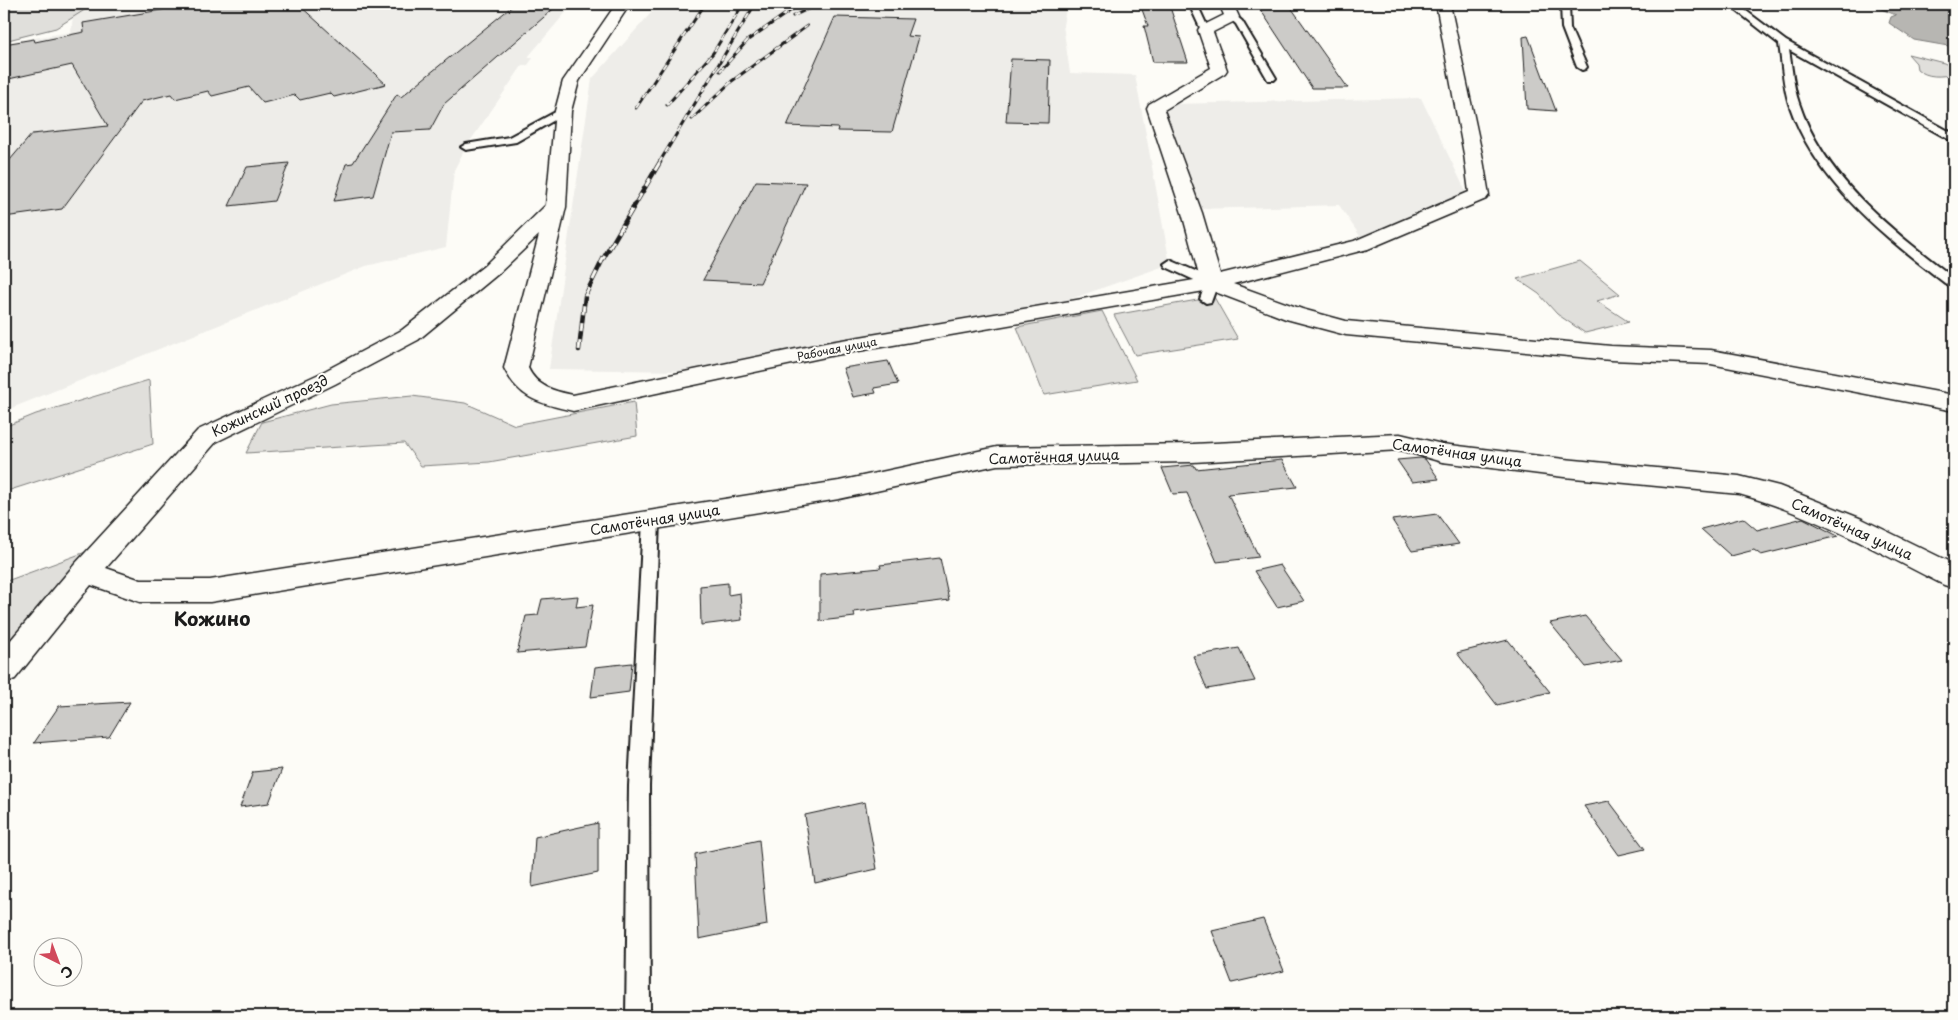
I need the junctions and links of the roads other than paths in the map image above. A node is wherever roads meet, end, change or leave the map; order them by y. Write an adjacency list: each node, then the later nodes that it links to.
1 (381, 4): 7 (lane)
2 (623, 4): 13 (street, Рабочая улица)
3 (1193, 4): 9 (lane)
4 (1443, 4): 19 (street)
5 (1565, 4): 11 (lane)
6 (1732, 4): 10 (lane)
7 (367, 6)
8 (1229, 10): 9 (street); 12 (lane)
9 (1204, 30): 19 (street)
10 (1783, 44): 14 (lane); 18 (lane)
11 (1582, 67)
12 (1271, 78)
13 (563, 111): 15 (lane); 16 (street, Рабочая улица)
14 (1954, 138)
15 (466, 147)
16 (556, 207): 19 (street, Рабочая улица); 22 (street, Кожинский проезд)
17 (1170, 264): 19 (lane)
18 (1954, 284)
19 (1209, 291): 20 (street)
20 (1954, 403)
21 (651, 521): 22 (street, Самотёчная улица); 23 (street, Самотёчная улица); 25 (lane)
22 (85, 572): 24 (street, Кожинский проезд)
23 (1954, 577)
24 (4, 670)
25 (638, 1016)

